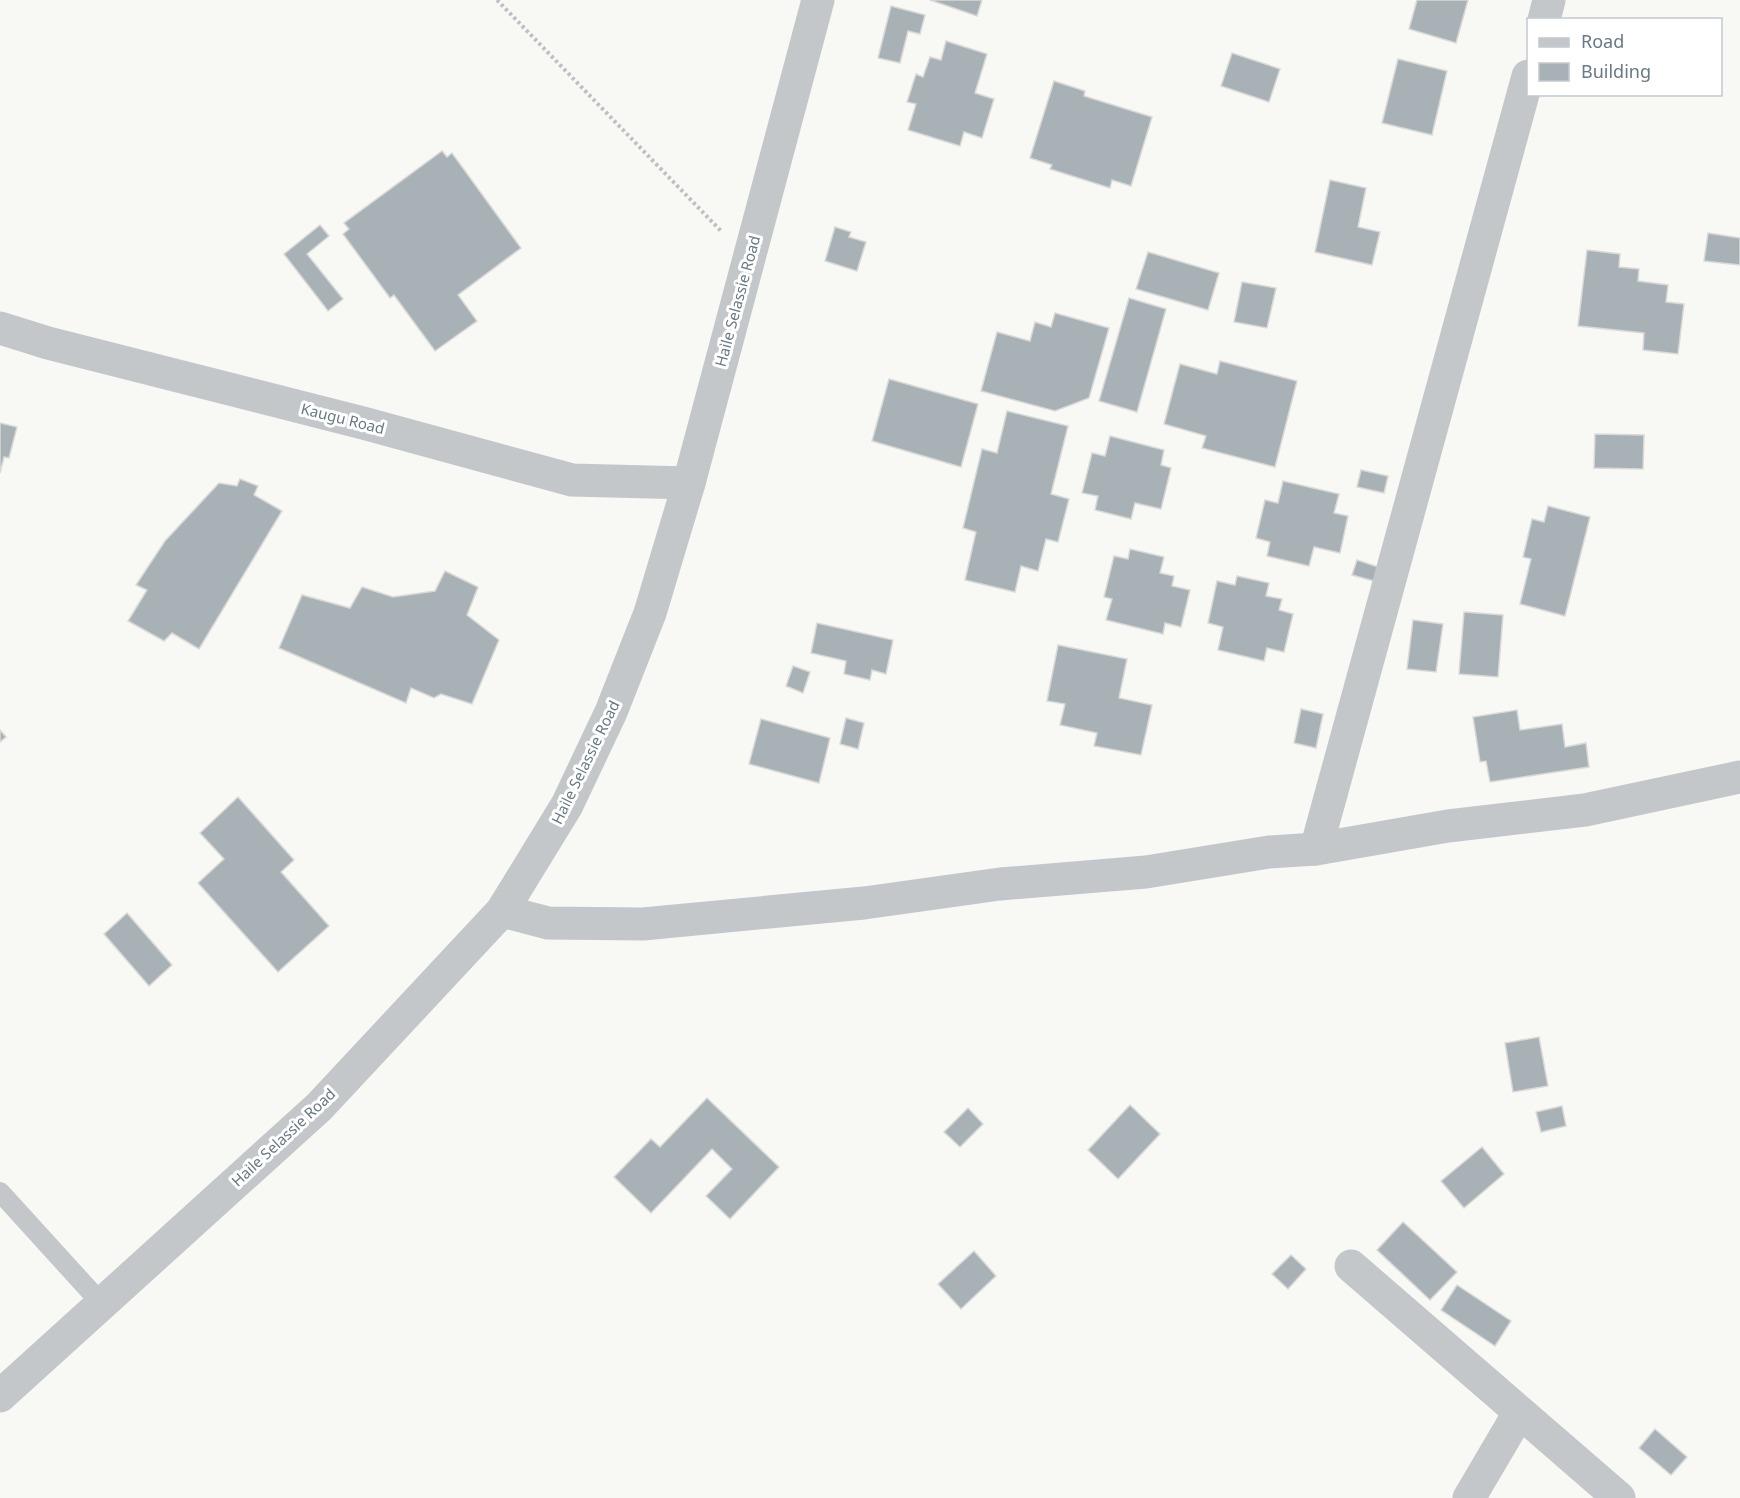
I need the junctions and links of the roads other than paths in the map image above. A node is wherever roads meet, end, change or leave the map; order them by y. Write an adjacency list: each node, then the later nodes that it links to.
1 (818, 0): 6 (street, Haile Selassie Road)
2 (1549, 0): 3 (street)
3 (1544, 18)
4 (1527, 80): 8 (street)
5 (0, 328): 6 (street, Kaugu Road)
6 (689, 483): 9 (street, Haile Selassie Road)
7 (1740, 777): 8 (street)
8 (1316, 849): 9 (street)
9 (502, 911): 12 (street, Haile Selassie Road)
10 (0, 1192): 12 (lane)
11 (1351, 1266): 14 (street)
12 (101, 1303): 13 (street, Haile Selassie Road)
13 (0, 1396)
14 (1519, 1413): 15 (street); 16 (street)
15 (1468, 1498)
16 (1619, 1498)

